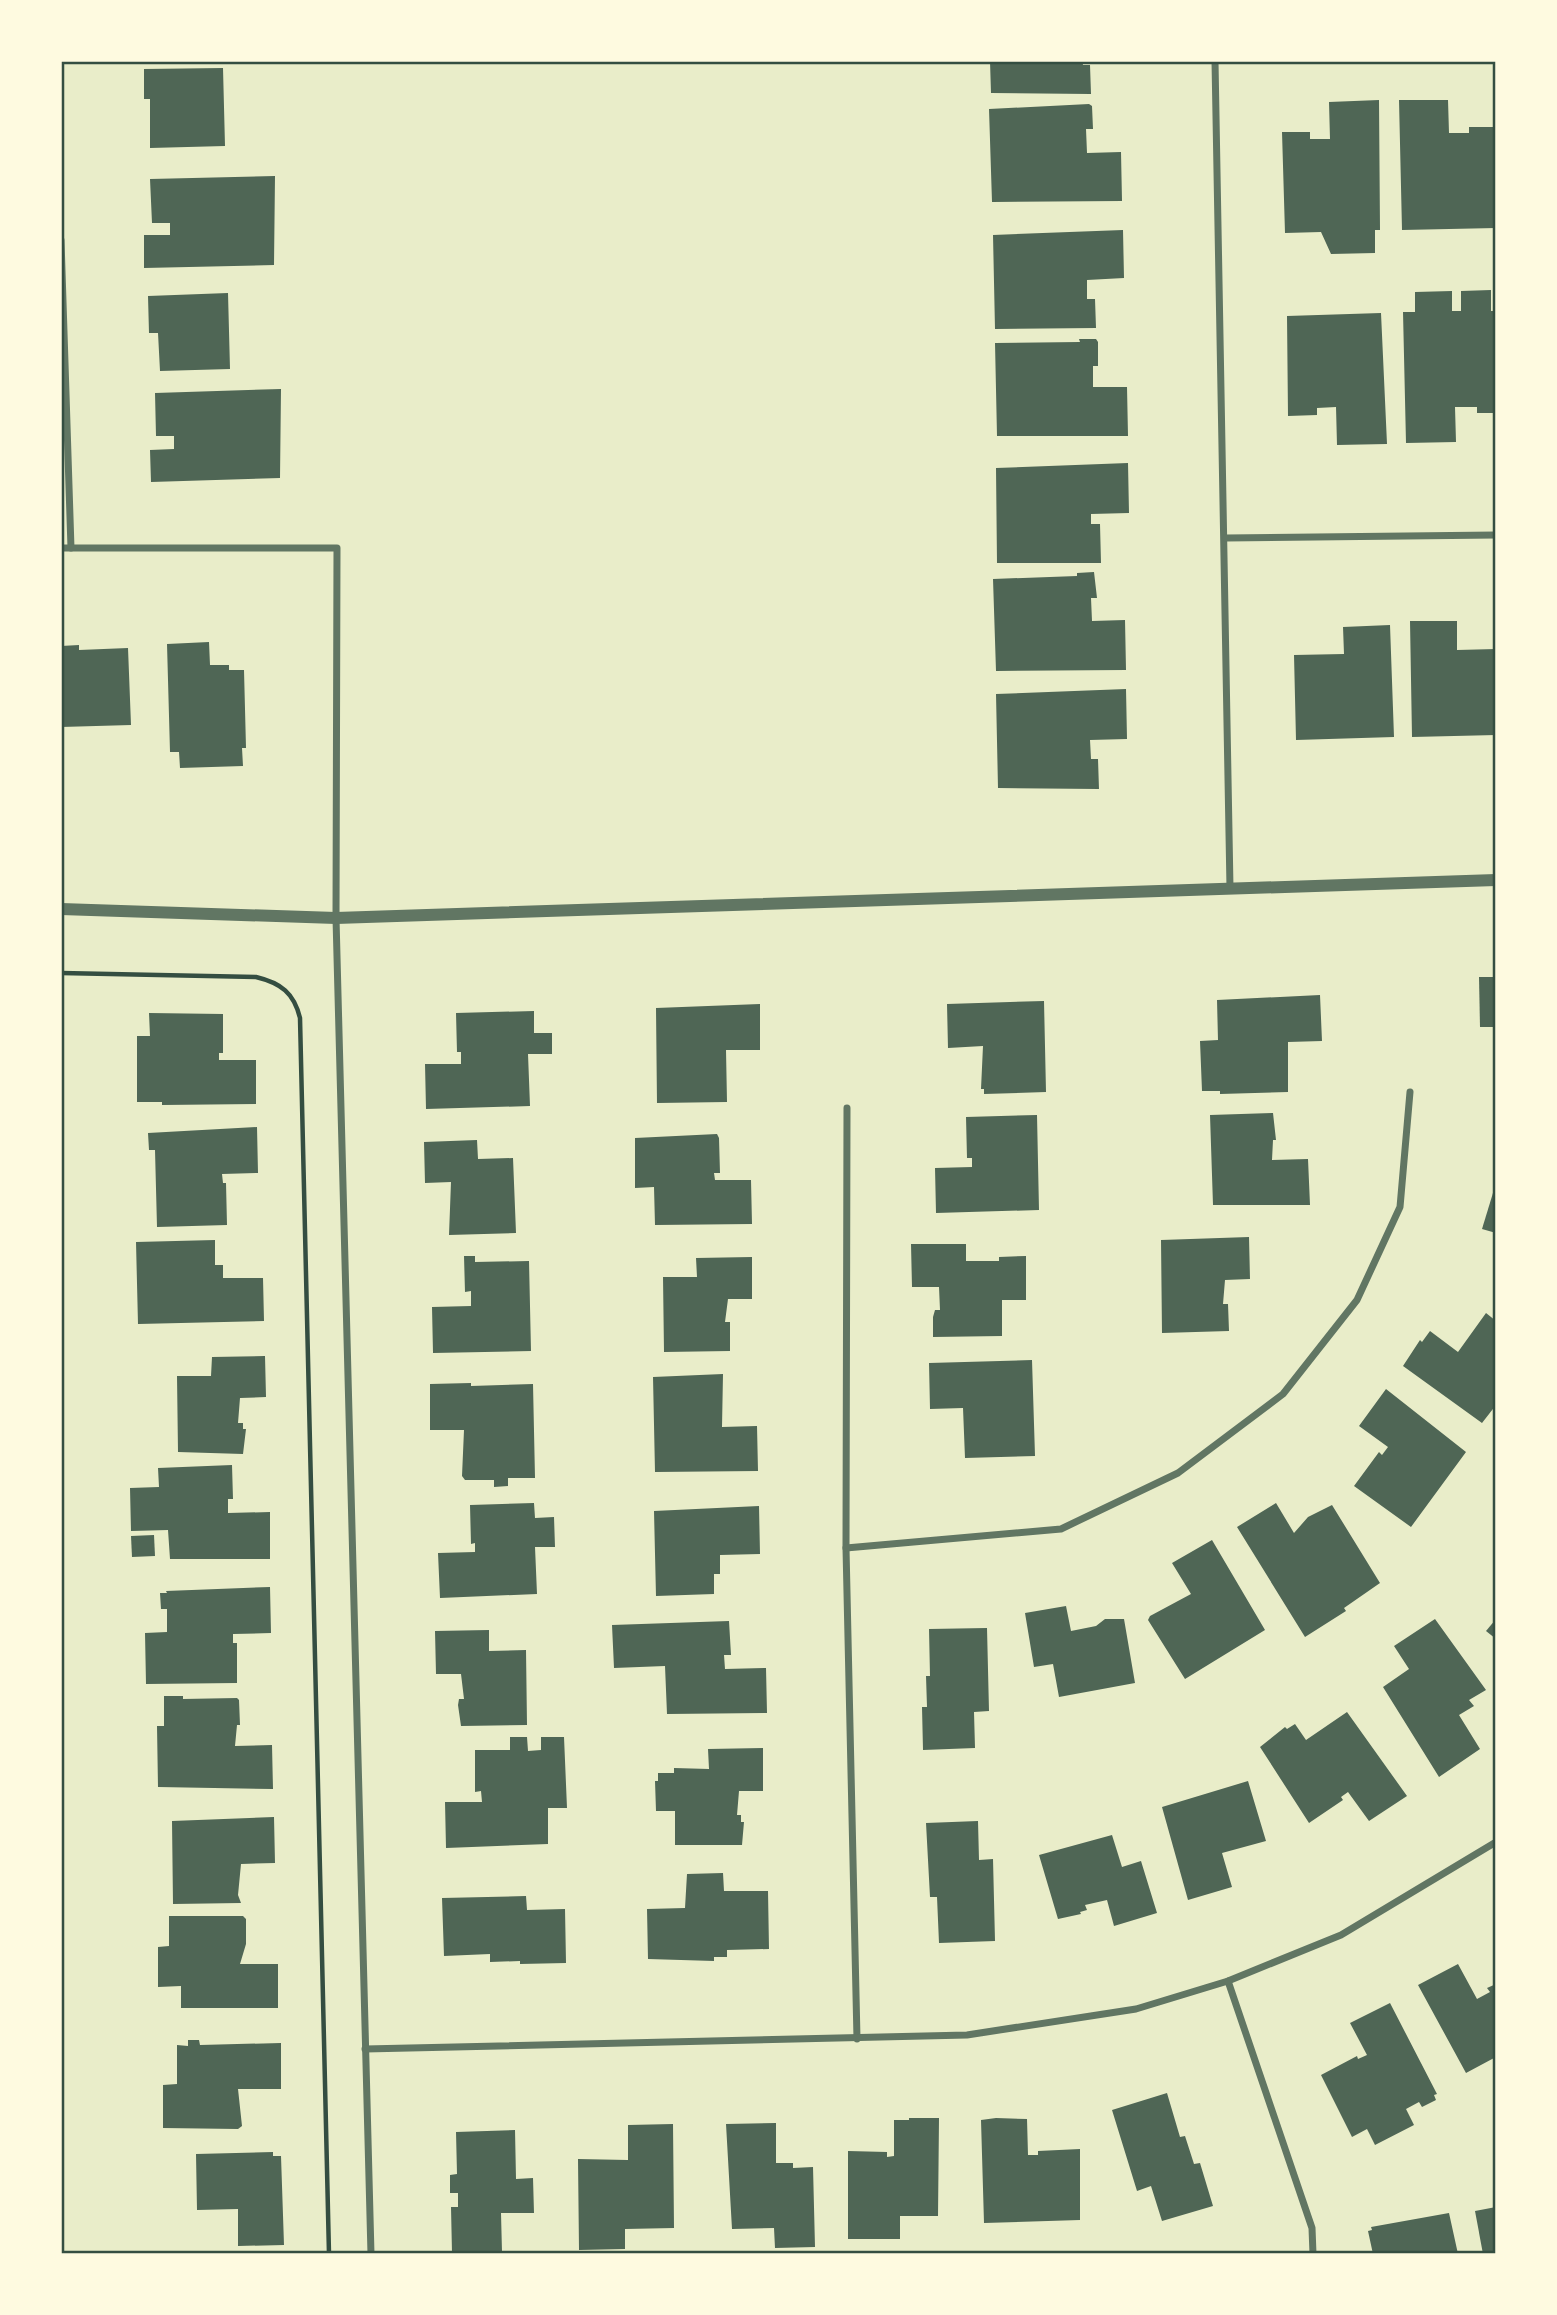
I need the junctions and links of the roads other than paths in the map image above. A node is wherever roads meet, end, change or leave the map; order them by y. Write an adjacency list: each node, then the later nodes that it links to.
1 (1215, 61): 4 (street)
2 (61, 240): 6 (street)
3 (1496, 535): 4 (street)
4 (1226, 538): 8 (street)
5 (61, 548): 6 (street)
6 (71, 548): 10 (street)
7 (1496, 880): 8 (street)
8 (1230, 888): 10 (street)
9 (61, 909): 10 (street)
10 (336, 918): 17 (street)
11 (1410, 1092): 13 (street)
12 (847, 1108): 13 (street)
13 (846, 1548): 16 (street)
14 (1496, 1842): 15 (street)
15 (1228, 1981): 16 (street); 19 (street)
16 (857, 2039): 17 (street)
17 (365, 2049): 18 (street)
18 (371, 2254)
19 (1313, 2254)

